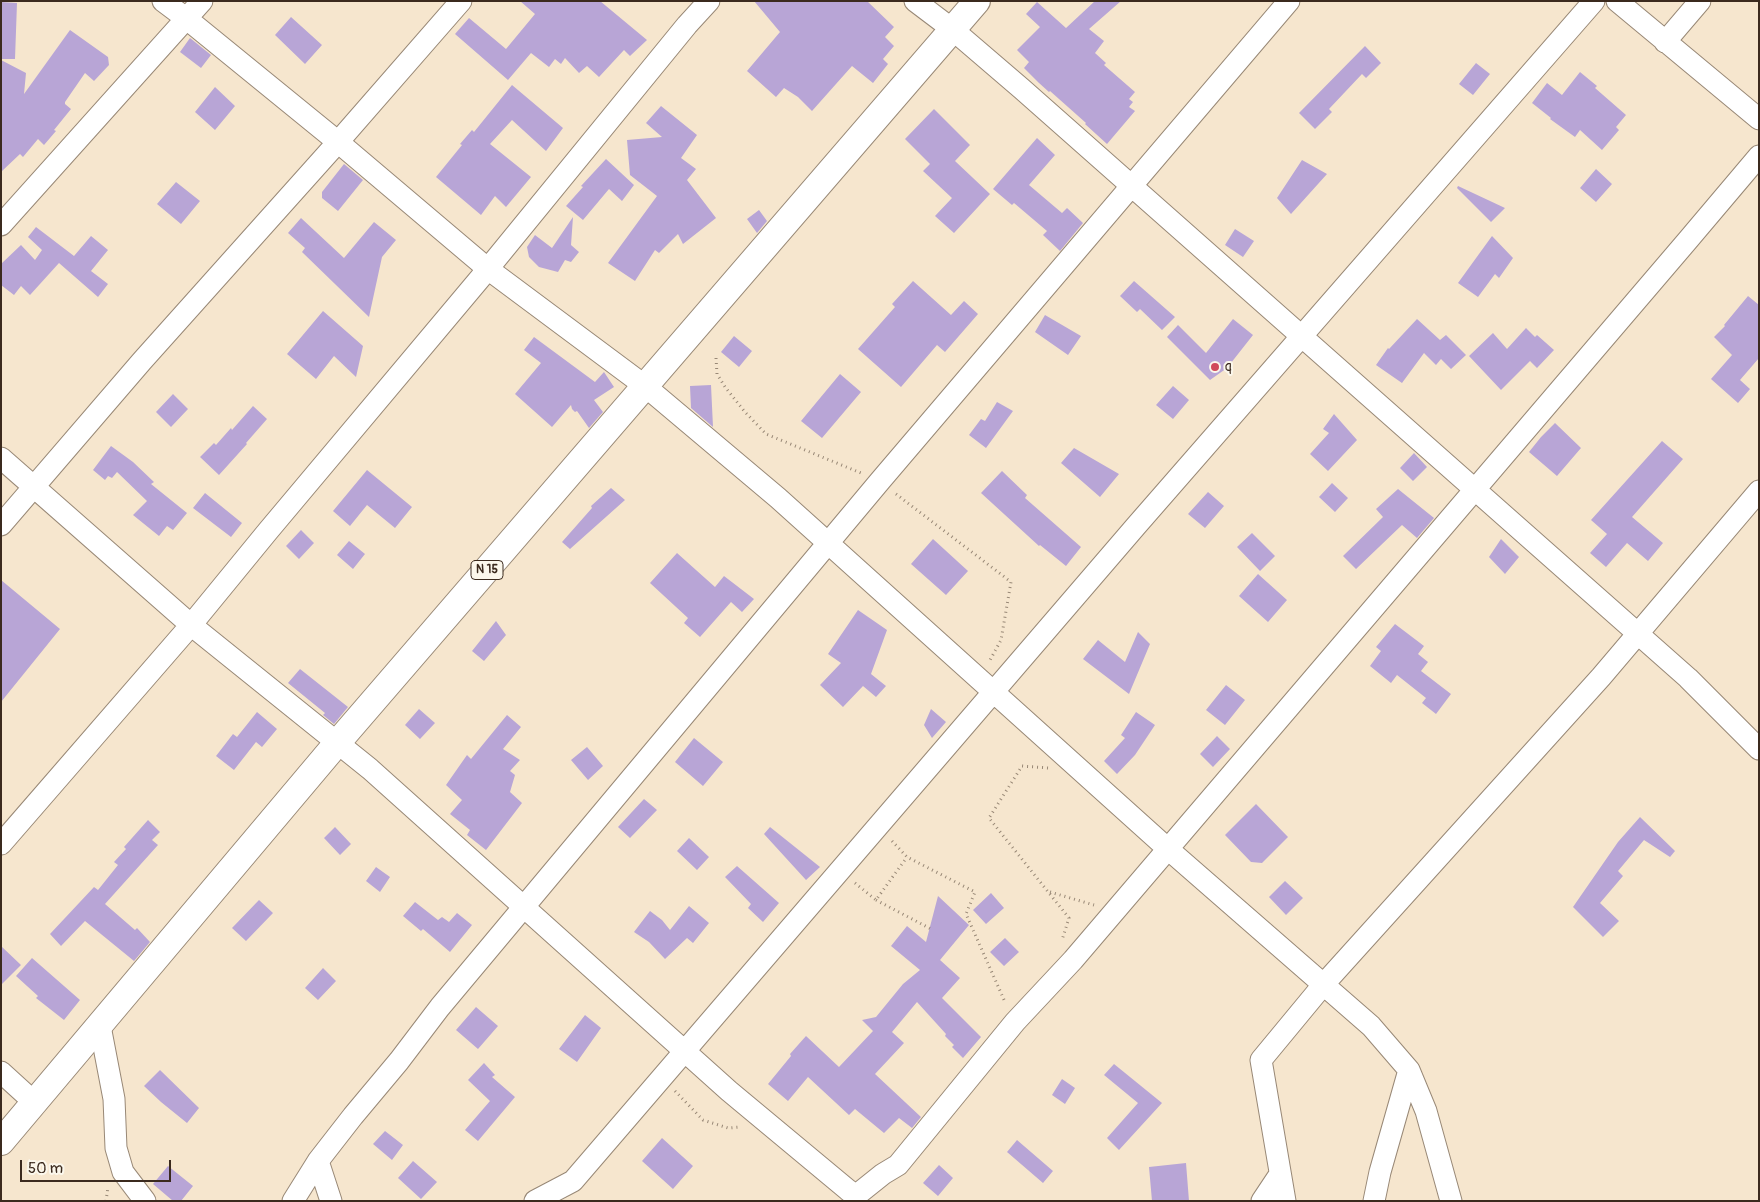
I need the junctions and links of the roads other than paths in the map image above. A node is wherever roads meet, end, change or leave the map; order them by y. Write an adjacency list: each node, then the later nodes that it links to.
1 (163, 1): 11 (street)
2 (202, 1): 11 (street)
3 (462, 1): 15 (street)
4 (710, 1): 19 (street)
5 (915, 1): 12 (street)
6 (977, 1): 12 (main road, N 15)
7 (1289, 1): 17 (street)
8 (1594, 1): 20 (street)
9 (1617, 1): 13 (street)
10 (1700, 1): 13 (street)
11 (187, 18): 15 (street); 18 (street)
12 (952, 30): 17 (street); 21 (main road, N 15)
13 (1665, 42): 14 (street)
14 (1759, 119)
15 (338, 142): 19 (street); 23 (street)
16 (1759, 156): 24 (street)
17 (1132, 186): 20 (street); 27 (street)
18 (1, 225)
19 (488, 269): 21 (street); 28 (street)
20 (1301, 336): 24 (street); 30 (street)
21 (645, 386): 27 (street); 31 (main road, N 15)
22 (1, 458): 23 (street)
23 (35, 486): 26 (street); 28 (street)
24 (1475, 490): 29 (street); 34 (street)
25 (1759, 490): 29 (street)
26 (1, 525)
27 (828, 544): 30 (street); 35 (street)
28 (191, 625): 31 (street); 33 (street)
29 (1638, 634): 32 (street); 36 (street)
30 (993, 692): 34 (street); 38 (street)
31 (338, 742): 35 (street); 37 (main road, N 15)
32 (1759, 749)
33 (1, 844)
34 (1168, 849): 36 (street); 45 (street)
35 (525, 907): 38 (street); 43 (street)
36 (1322, 985): 39 (street); 44 (street)
37 (100, 1026): 41 (main road, N 15); 46 (street)
38 (686, 1050): 45 (street); 49 (street)
39 (1409, 1070): 52 (street); 53 (street)
40 (1, 1072): 41 (street)
41 (35, 1103): 42 (main road, N 15)
42 (1, 1142)
43 (318, 1161): 47 (street); 48 (street)
44 (1280, 1174): 50 (street); 51 (street)
45 (856, 1198)
46 (146, 1201)
47 (293, 1201)
48 (331, 1201)
49 (535, 1201)
50 (1262, 1201)
51 (1285, 1201)
52 (1374, 1201)
53 (1451, 1201)

